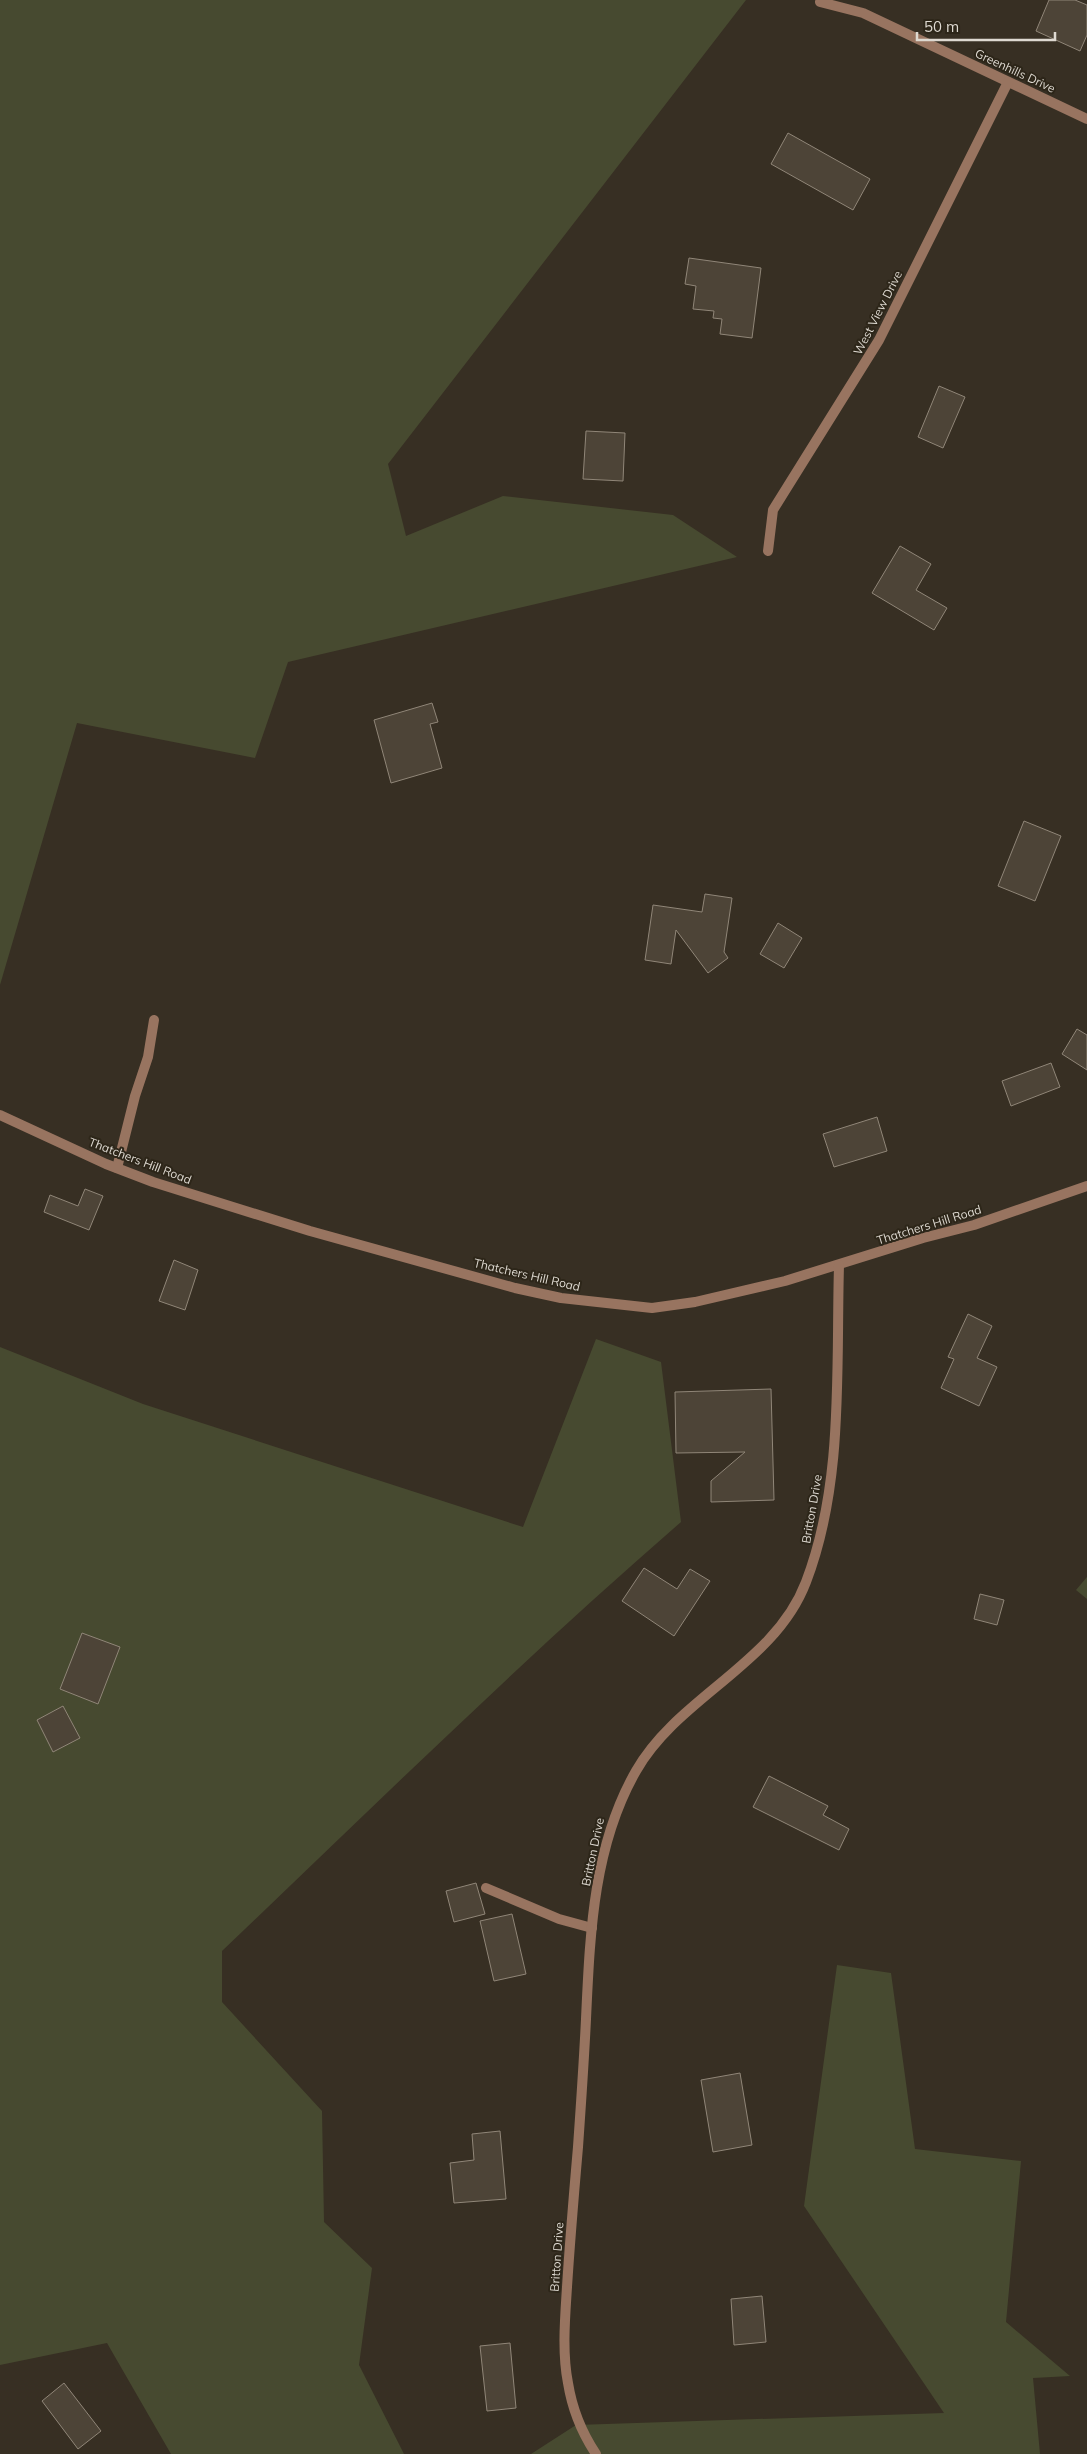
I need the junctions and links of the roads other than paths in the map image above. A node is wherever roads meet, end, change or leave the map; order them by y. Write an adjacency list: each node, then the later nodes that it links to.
1 (820, 2): 2 (street, Greenhills Drive)
2 (1008, 82): 3 (street, Greenhills Drive); 4 (street, West View Drive)
3 (1087, 119)
4 (768, 551)
5 (154, 1020): 7 (street)
6 (0, 1115): 7 (street, Thatchers Hill Road)
7 (117, 1168): 9 (street, Thatchers Hill Road)
8 (1087, 1186): 9 (street, Thatchers Hill Road)
9 (838, 1265): 11 (street, Britton Drive)
10 (486, 1888): 11 (street)
11 (592, 1928): 12 (street, Britton Drive)
12 (596, 2454)

